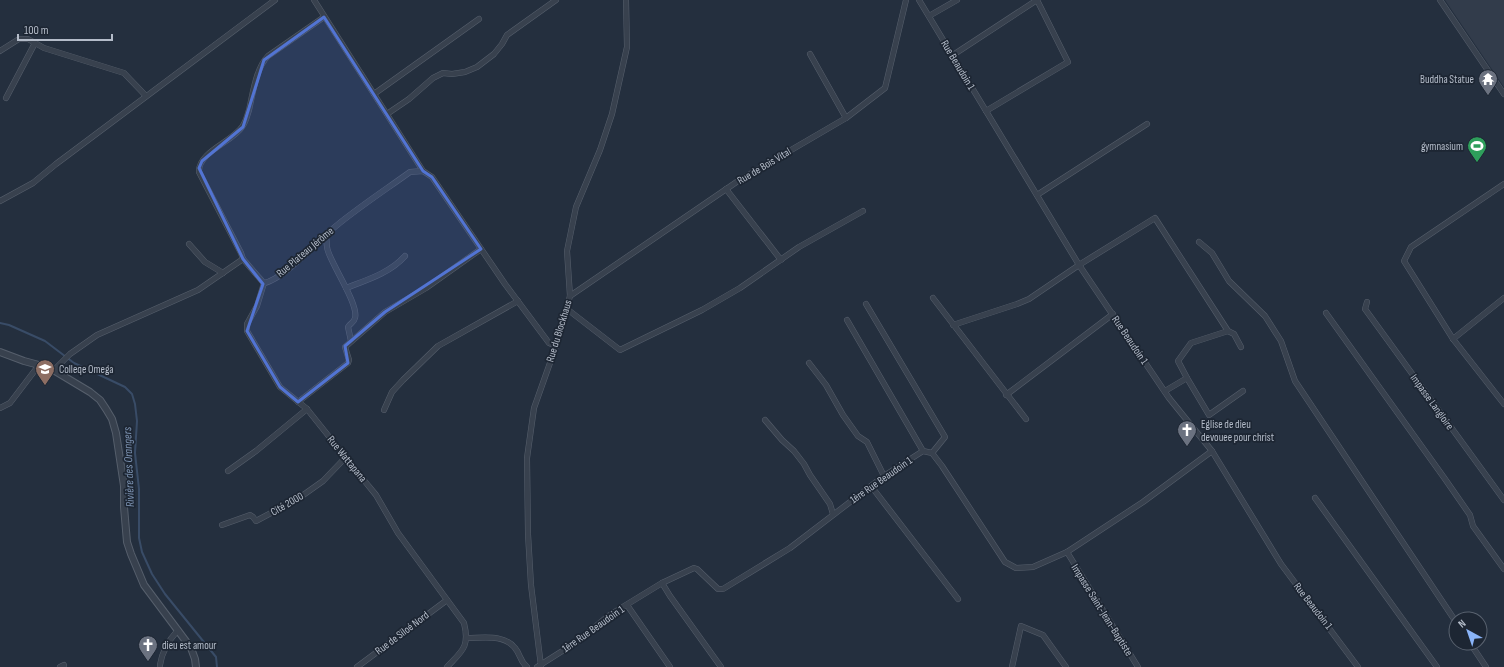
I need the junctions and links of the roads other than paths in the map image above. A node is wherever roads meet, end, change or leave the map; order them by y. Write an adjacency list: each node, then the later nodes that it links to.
1 (275, 0): 18 (street)
2 (314, 0): 10 (street)
3 (556, 0): 21 (street)
4 (626, 0): 41 (street, Rue du Blockhaus)
5 (906, 0): 22 (street, Rue de Bois Vital)
6 (919, 0): 9 (street, Rue Beaudoin 1)
7 (957, 0): 9 (street)
8 (1440, 0): 17 (street)
9 (929, 16): 15 (street, Rue Beaudoin 1)
10 (324, 17): 16 (street); 35 (street, Rue Plateau Jérôme)
11 (478, 19): 16 (street)
12 (35, 43): 13 (street); 18 (street); 19 (street)
13 (0, 51)
14 (810, 54): 22 (street)
15 (952, 55): 20 (street, Rue Beaudoin 1); 20 (street)
16 (374, 94): 21 (street)
17 (1504, 94)
18 (146, 96): 28 (street)
19 (6, 98)
20 (986, 111): 27 (street, Rue Beaudoin 1)
21 (387, 114): 24 (street)
22 (846, 118): 26 (street, Rue de Bois Vital)
23 (1147, 124): 27 (street)
24 (423, 171): 30 (street, Rue Plateau Jérôme); 33 (street)
25 (1504, 184): 53 (street)
26 (726, 189): 36 (street); 41 (street, Rue de Bois Vital)
27 (1037, 195): 37 (street, Rue Beaudoin 1)
28 (0, 201)
29 (863, 211): 36 (street)
30 (326, 235): 39 (street, Rue Plateau Jérôme); 40 (street)
31 (1199, 242): 89 (street)
32 (189, 244): 38 (street)
33 (481, 249): 44 (street); 54 (street)
34 (405, 256): 40 (street)
35 (243, 259): 38 (street); 39 (street, Rue Plateau Jérôme)
36 (781, 260): 47 (street)
37 (1079, 265): 49 (street, Rue Beaudoin 1); 51 (street); 52 (street)
38 (223, 273): 60 (street)
39 (264, 283): 65 (street, Rue Wattapana)
40 (346, 288): 54 (street)
41 (570, 296): 47 (street, Rue du Blockhaus)
42 (932, 298): 51 (street)
43 (1504, 298): 53 (street)
44 (518, 301): 55 (street); 69 (street)
45 (1367, 302): 80 (street, Impasse Langloire)
46 (866, 304): 74 (street)
47 (567, 309): 55 (street, Rue du Blockhaus)
48 (1326, 313): 84 (street)
49 (1113, 314): 63 (street, Rue Beaudoin 1); 64 (street)
50 (846, 320): 72 (street)
51 (953, 325): 64 (street)
52 (1228, 331): 56 (street); 61 (street)
53 (1453, 338): 66 (street)
54 (351, 341): 65 (street)
55 (556, 346): 94 (street, Rue du Blockhaus)
56 (1241, 347)
57 (0, 352): 59 (street)
58 (809, 363): 77 (street)
59 (39, 365): 60 (street); 67 (street)
60 (54, 370): 90 (street)
61 (1187, 378): 62 (street); 63 (street)
62 (1243, 390)
63 (1165, 392): 73 (street, Rue Beaudoin 1)
64 (1006, 395): 70 (street)
65 (298, 402): 68 (street, Rue Wattapana)
66 (1504, 404)
67 (0, 408)
68 (307, 409): 75 (street, Rue Wattapana); 76 (street)
69 (384, 410)
70 (1026, 419)
71 (766, 420): 81 (street)
72 (923, 451): 74 (street, 1ère Rue Beaudoin 1); 77 (street, 1ère Rue Beaudoin 1)
73 (1212, 451): 83 (street); 104 (street, Rue Beaudoin 1)
74 (932, 453): 83 (street)
75 (346, 458): 82 (street, Cité 2000); 87 (street, Rue Wattapana)
76 (228, 472)
77 (884, 476): 78 (street, 1ère Rue Beaudoin 1)
78 (871, 486): 81 (street, 1ère Rue Beaudoin 1); 86 (street)
79 (1315, 498): 105 (street)
80 (1504, 500)
81 (833, 514): 85 (street, 1ère Rue Beaudoin 1)
82 (222, 525)
83 (1067, 552): 103 (street, Impasse Saint-Jean-Baptiste)
84 (1504, 569)
85 (662, 583): 88 (street, 1ère Rue Beaudoin 1); 100 (street)
86 (958, 599)
87 (447, 600): 91 (street, Rue Wattapana); 96 (street, Rue de Siloé Nord)
88 (627, 605): 94 (street, 1ère Rue Beaudoin 1); 99 (street)
89 (1449, 611)
90 (178, 630): 93 (street); 95 (street)
91 (467, 638): 97 (street); 98 (street)
92 (1475, 651): 106 (street)
93 (160, 665)
94 (540, 666)
95 (196, 667)
96 (357, 667)
97 (447, 667)
98 (527, 667)
99 (670, 667)
100 (721, 667)
101 (1012, 667): 102 (street)
102 (1066, 667)
103 (1138, 667)
104 (1358, 667)
105 (1437, 667)
106 (1486, 667)

